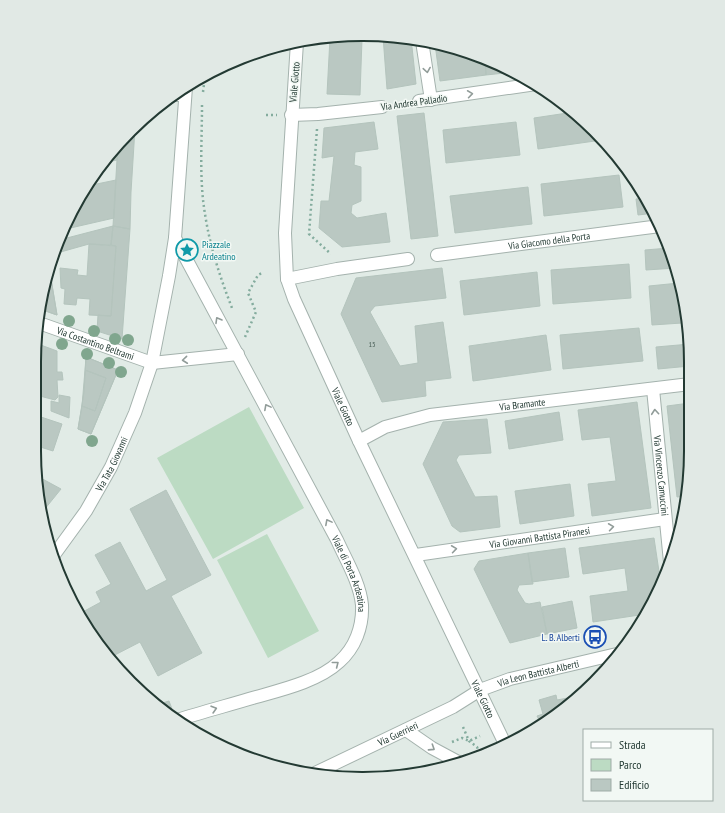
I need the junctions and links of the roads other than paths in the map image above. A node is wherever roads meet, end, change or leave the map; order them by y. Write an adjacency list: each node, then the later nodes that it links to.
1 (422, 47): 3 (street, Via Andrea Palladio, one-way to 3)
2 (297, 48): 6 (street, Viale Giotto)
3 (526, 86)
4 (181, 97): 8 (street)
5 (382, 107): 6 (street, Via Andrea Palladio)
6 (291, 115): 11 (street, Viale Giotto)
7 (654, 227): 9 (street, Via Giacomo della Porta)
8 (175, 238): 13 (street, one-way to 8); 14 (street)
9 (438, 255)
10 (408, 259): 11 (street)
11 (287, 279): 17 (street, Viale Giotto)
12 (44, 325): 14 (street, Via Costantino Beltrami)
13 (238, 354): 14 (street, one-way to 14); 24 (street, Viale di Porta Ardeatina, one-way to 13)
14 (152, 363): 20 (street, Via Tata Giovanni)
15 (684, 385): 16 (street, Via Bramante)
16 (653, 389): 17 (street, Via Bramante); 18 (street, Via Vincenzo Camuccini, one-way to 16)
17 (359, 441): 21 (street, Viale Giotto)
18 (665, 519): 19 (street, Via Vincenzo Camuccini); 21 (street, Via Giovanni Battista Piranesi, one-way to 18)
19 (668, 549)
20 (57, 551)
21 (416, 555): 23 (street, Viale Giotto)
22 (610, 656): 23 (street, Via Leon Battista Alberti)
23 (480, 690): 25 (street, Via Guerrieri); 26 (street, Viale Giotto)
24 (184, 718)
25 (406, 730): 27 (street, one-way to 27); 28 (street, Via Guerrieri)
26 (503, 740)
27 (453, 759)
28 (323, 769)

